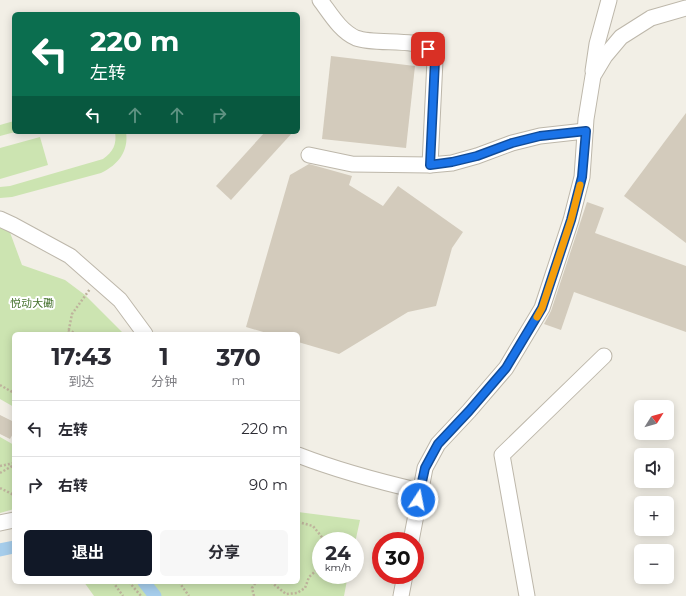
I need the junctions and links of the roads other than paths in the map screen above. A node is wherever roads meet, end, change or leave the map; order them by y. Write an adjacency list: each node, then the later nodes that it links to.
1 (320, 0): 7 (street)
2 (609, 0): 4 (street)
3 (681, 6): 4 (street)
4 (593, 76): 5 (street)
5 (586, 131): 7 (street); 12 (street)
6 (309, 155): 7 (street)
7 (430, 165)
8 (0, 220): 9 (street)
9 (144, 332)
10 (604, 356): 18 (street)
11 (300, 456): 12 (street)
12 (420, 490): 15 (street)
13 (12, 520): 14 (street)
14 (0, 523)
15 (413, 532)
16 (403, 584): 17 (street)
17 (401, 596)
18 (527, 596)

